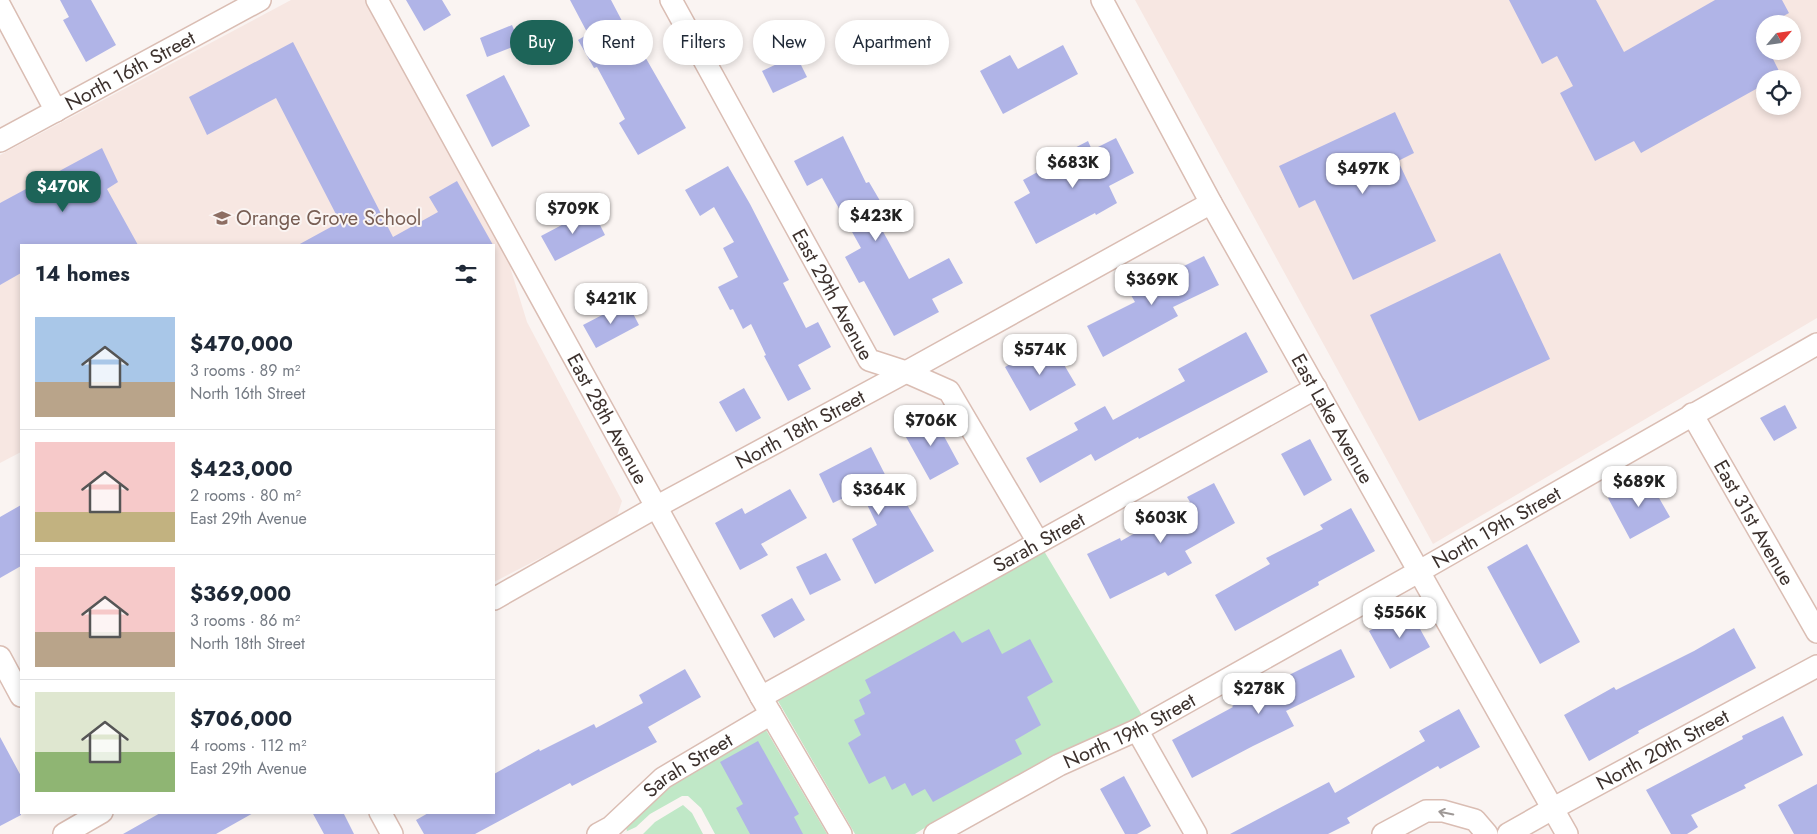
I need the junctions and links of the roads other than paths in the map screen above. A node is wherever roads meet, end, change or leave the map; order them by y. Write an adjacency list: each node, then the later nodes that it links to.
1 (260, 0): 6 (street, North 16th Street)
2 (377, 0): 13 (street, East 28th Avenue)
3 (671, 0): 10 (street, East 29th Avenue)
4 (1102, 0): 8 (street, East Lake Avenue)
5 (0, 6): 6 (street)
6 (56, 111): 7 (street, North 16th Street)
7 (0, 142)
8 (1211, 203): 10 (street, North 18th Street); 11 (street, East Lake Avenue)
9 (1817, 344): 12 (street, North 19th Street)
10 (906, 372): 13 (street, North 18th Street); 14 (street, East 29th Avenue)
11 (1316, 388): 14 (street, Sarah Street); 15 (street, East Lake Avenue)
12 (1692, 414): 15 (street, North 19th Street); 17 (street, East 31st Avenue)
13 (656, 507): 16 (street, North 18th Street); 21 (street, East 28th Avenue)
14 (1038, 542): 21 (street, Sarah Street)
15 (1418, 572): 22 (street, North 19th Street); 23 (street, East Lake Avenue)
16 (495, 598)
17 (1817, 632)
18 (0, 657): 20 (street)
19 (1817, 666): 23 (street, North 20th Street)
20 (20, 694)
21 (766, 706): 26 (street, Sarah Street); 29 (street, East 28th Avenue)
22 (1138, 730): 30 (street, North 19th Street); 31 (street)
23 (1552, 809): 34 (street, North 20th Street); 35 (street, East Lake Avenue)
24 (381, 814): 28 (street)
25 (93, 820): 27 (street)
26 (605, 830)
27 (64, 834)
28 (392, 834)
29 (841, 834)
30 (934, 834)
31 (1196, 834)
32 (1383, 834): 33 (street, one-way to 32)
33 (1488, 834)
34 (1508, 834)
35 (1567, 834)

